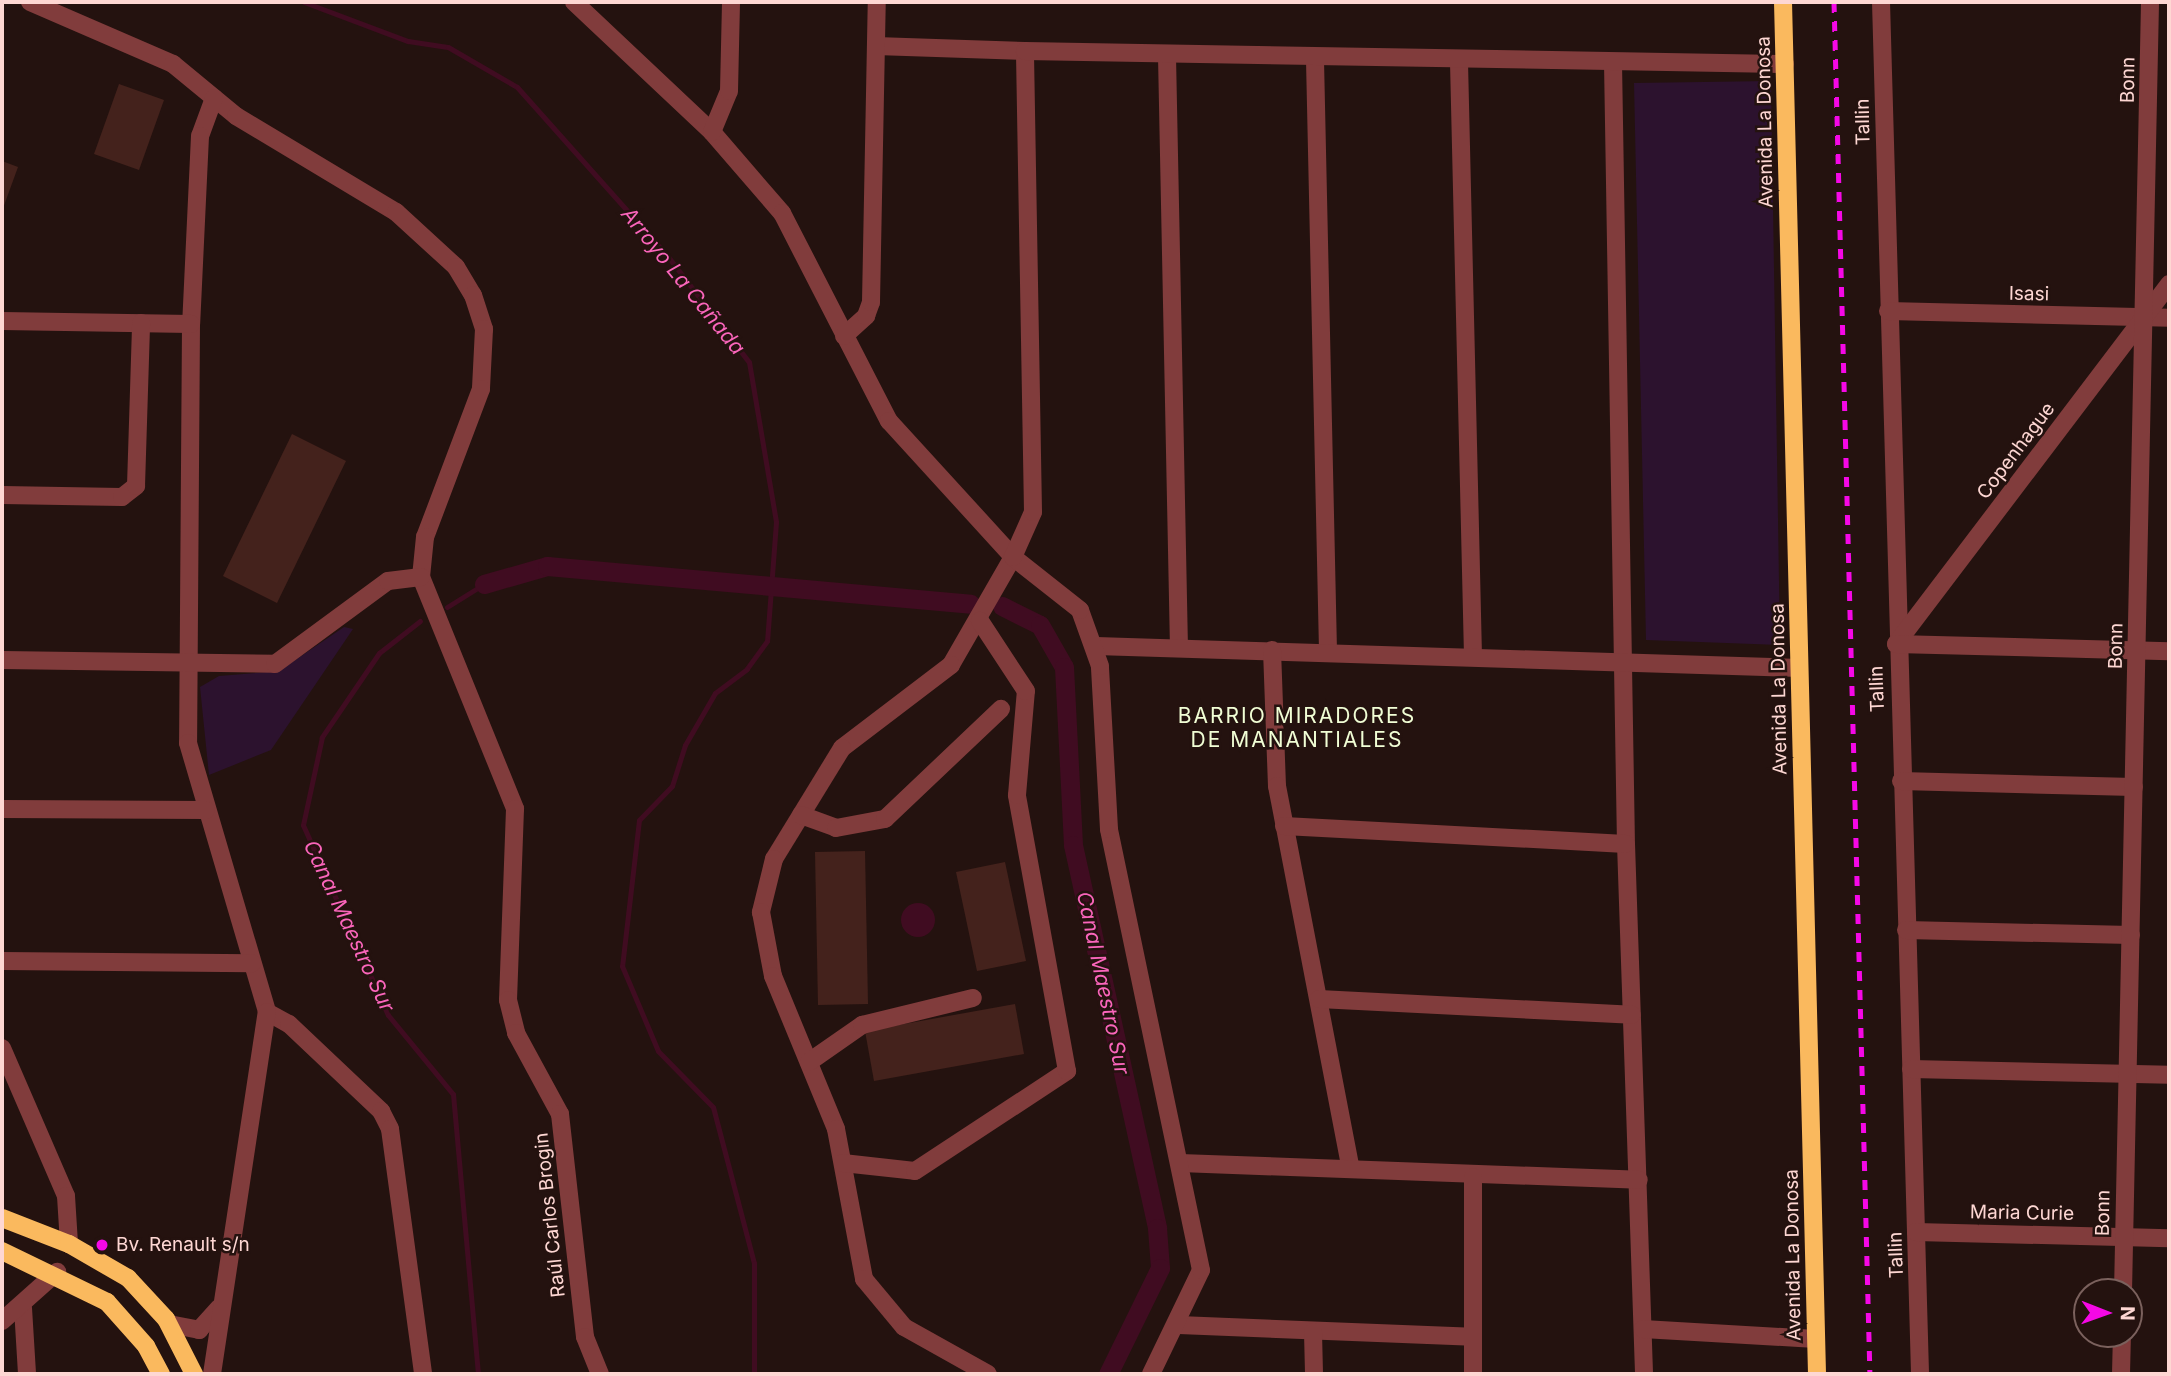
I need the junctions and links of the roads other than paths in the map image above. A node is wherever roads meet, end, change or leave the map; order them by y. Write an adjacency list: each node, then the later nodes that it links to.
1 (30, 2): 15 (street)
2 (575, 2): 16 (street)
3 (731, 2): 16 (street)
4 (877, 2): 8 (street)
5 (1783, 2): 14 (main road, Avenida La Donosa)
6 (1881, 2): 18 (street, Tallin)
7 (2150, 2): 19 (street, Bonn)
8 (876, 46): 9 (street); 24 (street)
9 (1025, 51): 10 (street); 26 (street)
10 (1167, 56): 11 (street); 31 (street)
11 (1315, 60): 12 (street); 35 (street)
12 (1459, 62): 13 (street); 36 (street)
13 (1614, 62): 14 (street); 38 (street)
14 (1785, 64): 40 (main road, Avenida La Donosa)
15 (214, 99): 23 (street); 27 (street)
16 (712, 132): 24 (street)
17 (2169, 284): 19 (street, Copenhague)
18 (1888, 312): 19 (street, Isasi); 29 (street, Tallin)
19 (2144, 318): 20 (street, Isasi); 29 (street, Copenhague); 33 (street, Bonn)
20 (2169, 318)
21 (2, 321): 22 (street)
22 (141, 323): 23 (street); 25 (street)
23 (191, 324): 39 (street)
24 (844, 336): 26 (street)
25 (2, 495)
26 (1013, 558): 28 (street); 30 (street)
27 (421, 577): 39 (street); 90 (street, Raúl Carlos Brogin)
28 (981, 621): 46 (street); 62 (street)
29 (1896, 644): 33 (street); 42 (street, Tallin)
30 (1096, 646): 31 (street); 63 (street)
31 (1179, 648): 32 (street)
32 (1272, 650): 35 (street); 47 (street)
33 (2137, 650): 34 (street); 43 (street, Bonn)
34 (2169, 650)
35 (1328, 652): 36 (street)
36 (1473, 656): 38 (street)
37 (2, 660): 39 (street)
38 (1623, 660): 40 (street); 48 (street)
39 (187, 664): 45 (street)
40 (1799, 668): 83 (main road, Avenida La Donosa)
41 (1001, 709): 46 (street)
42 (1901, 781): 43 (street); 49 (street, Tallin)
43 (2134, 787): 50 (street, Bonn)
44 (2, 809): 45 (street)
45 (206, 810): 52 (street)
46 (801, 815): 58 (street)
47 (1284, 826): 48 (street); 54 (street)
48 (1626, 844): 56 (street)
49 (1906, 929): 50 (street); 59 (street, Tallin)
50 (2131, 935): 60 (street, Bonn)
51 (2, 961): 52 (street)
52 (252, 963): 55 (street)
53 (973, 998): 58 (street)
54 (1319, 999): 56 (street); 64 (street)
55 (267, 1012): 75 (street); 89 (street)
56 (1632, 1015): 66 (street)
57 (2, 1048): 71 (street)
58 (809, 1062): 62 (street)
59 (1911, 1069): 60 (street); 68 (street, Tallin)
60 (2127, 1074): 61 (street); 69 (street, Bonn)
61 (2169, 1076)
62 (843, 1163): 91 (street)
63 (1180, 1163): 64 (street); 79 (street)
64 (1351, 1170): 65 (street)
65 (1473, 1177): 66 (street); 82 (street)
66 (1639, 1181): 80 (street)
67 (2, 1218): 71 (main road)
68 (1916, 1232): 69 (street, Maria Curie); 97 (street, Tallin)
69 (2124, 1237): 70 (street, Maria Curie); 74 (street, Bonn)
70 (2169, 1238)
71 (69, 1244): 78 (main road)
72 (2, 1251): 73 (main road)
73 (57, 1272): 76 (street); 86 (main road)
74 (2123, 1278)
75 (221, 1305): 78 (street); 88 (street)
76 (23, 1308): 77 (street); 85 (street)
77 (2, 1321)
78 (169, 1324): 87 (main road)
79 (1179, 1325): 81 (street); 92 (street)
80 (1643, 1329): 83 (street); 95 (street)
81 (1313, 1332): 82 (street); 93 (street)
82 (1472, 1337): 94 (street)
83 (1816, 1339): 96 (main road, Avenida La Donosa)
84 (2122, 1348): 98 (street)
85 (27, 1374)
86 (160, 1374)
87 (194, 1374)
88 (212, 1374)
89 (423, 1374)
90 (600, 1374)
91 (988, 1374)
92 (1151, 1374)
93 (1314, 1374)
94 (1473, 1374)
95 (1644, 1374)
96 (1817, 1374)
97 (1920, 1374)
98 (2121, 1374)

